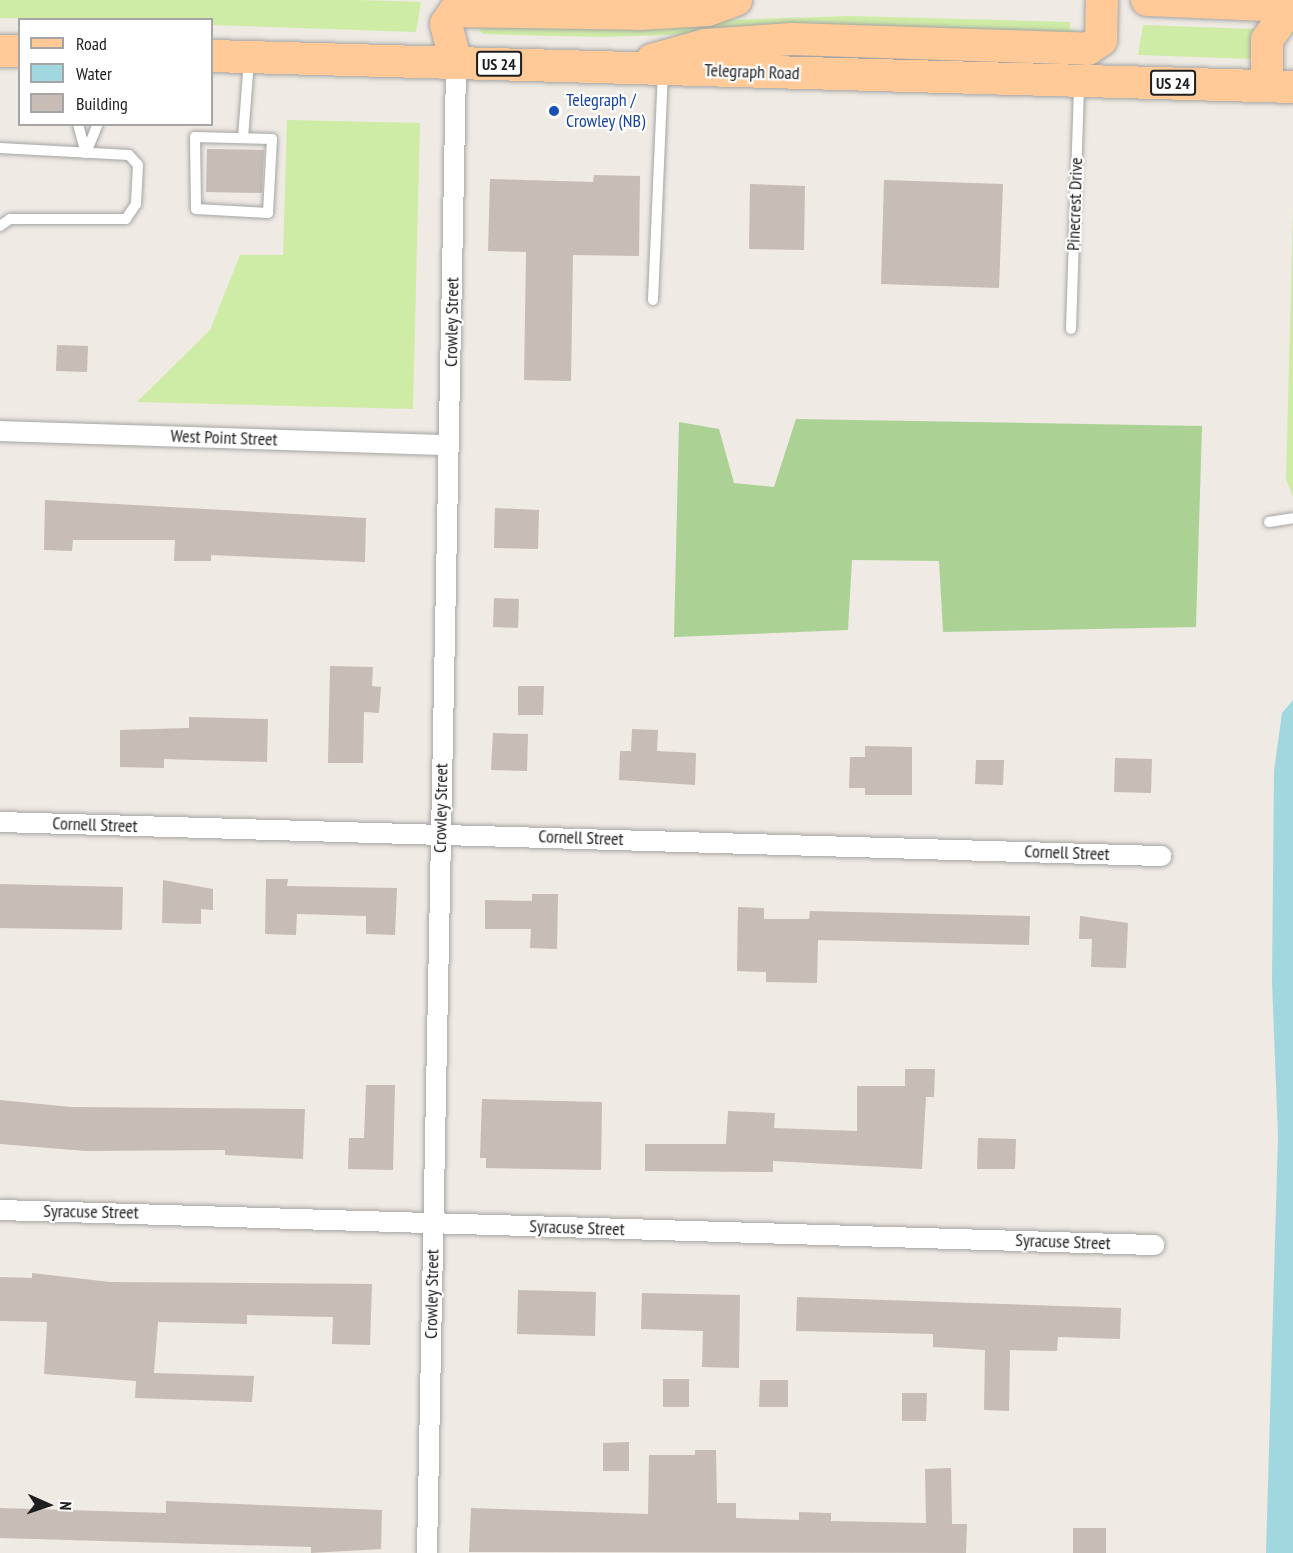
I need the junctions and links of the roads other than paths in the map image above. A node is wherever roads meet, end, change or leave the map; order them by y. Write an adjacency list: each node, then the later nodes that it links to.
1 (736, 0): 9 (main road)
2 (1102, 0): 10 (main road)
3 (1147, 0): 4 (main road)
4 (1291, 4): 13 (main road)
5 (0, 51): 6 (main road)
6 (18, 51)
7 (213, 56): 8 (main road, Telegraph Road / US 24)
8 (249, 57): 9 (main road, Telegraph Road / US 24); 16 (lane)
9 (456, 63): 10 (main road, Telegraph Road / US 24); 23 (street, Crowley Street)
10 (625, 68): 11 (main road, Telegraph Road / US 24)
11 (663, 69): 12 (main road, Telegraph Road / US 24); 20 (lane)
12 (1080, 80): 13 (main road, Telegraph Road / US 24); 21 (lane, Pinecrest Drive)
13 (1280, 86)
14 (79, 126): 18 (lane)
15 (97, 126): 18 (lane)
16 (243, 138): 16 (lane)
17 (0, 148): 18 (lane)
18 (86, 153): 19 (lane)
19 (0, 226)
20 (653, 300)
21 (1071, 328)
22 (0, 431): 23 (street, West Point Street)
23 (449, 446): 27 (street, Crowley Street)
24 (1293, 518): 25 (lane)
25 (1269, 522)
26 (0, 822): 27 (street, Cornell Street)
27 (440, 834): 28 (street, Cornell Street); 30 (street, Crowley Street)
28 (1162, 856)
29 (0, 1210): 30 (street, Syracuse Street)
30 (433, 1222): 31 (street, Syracuse Street); 32 (street, Crowley Street)
31 (1154, 1245)
32 (427, 1553)

